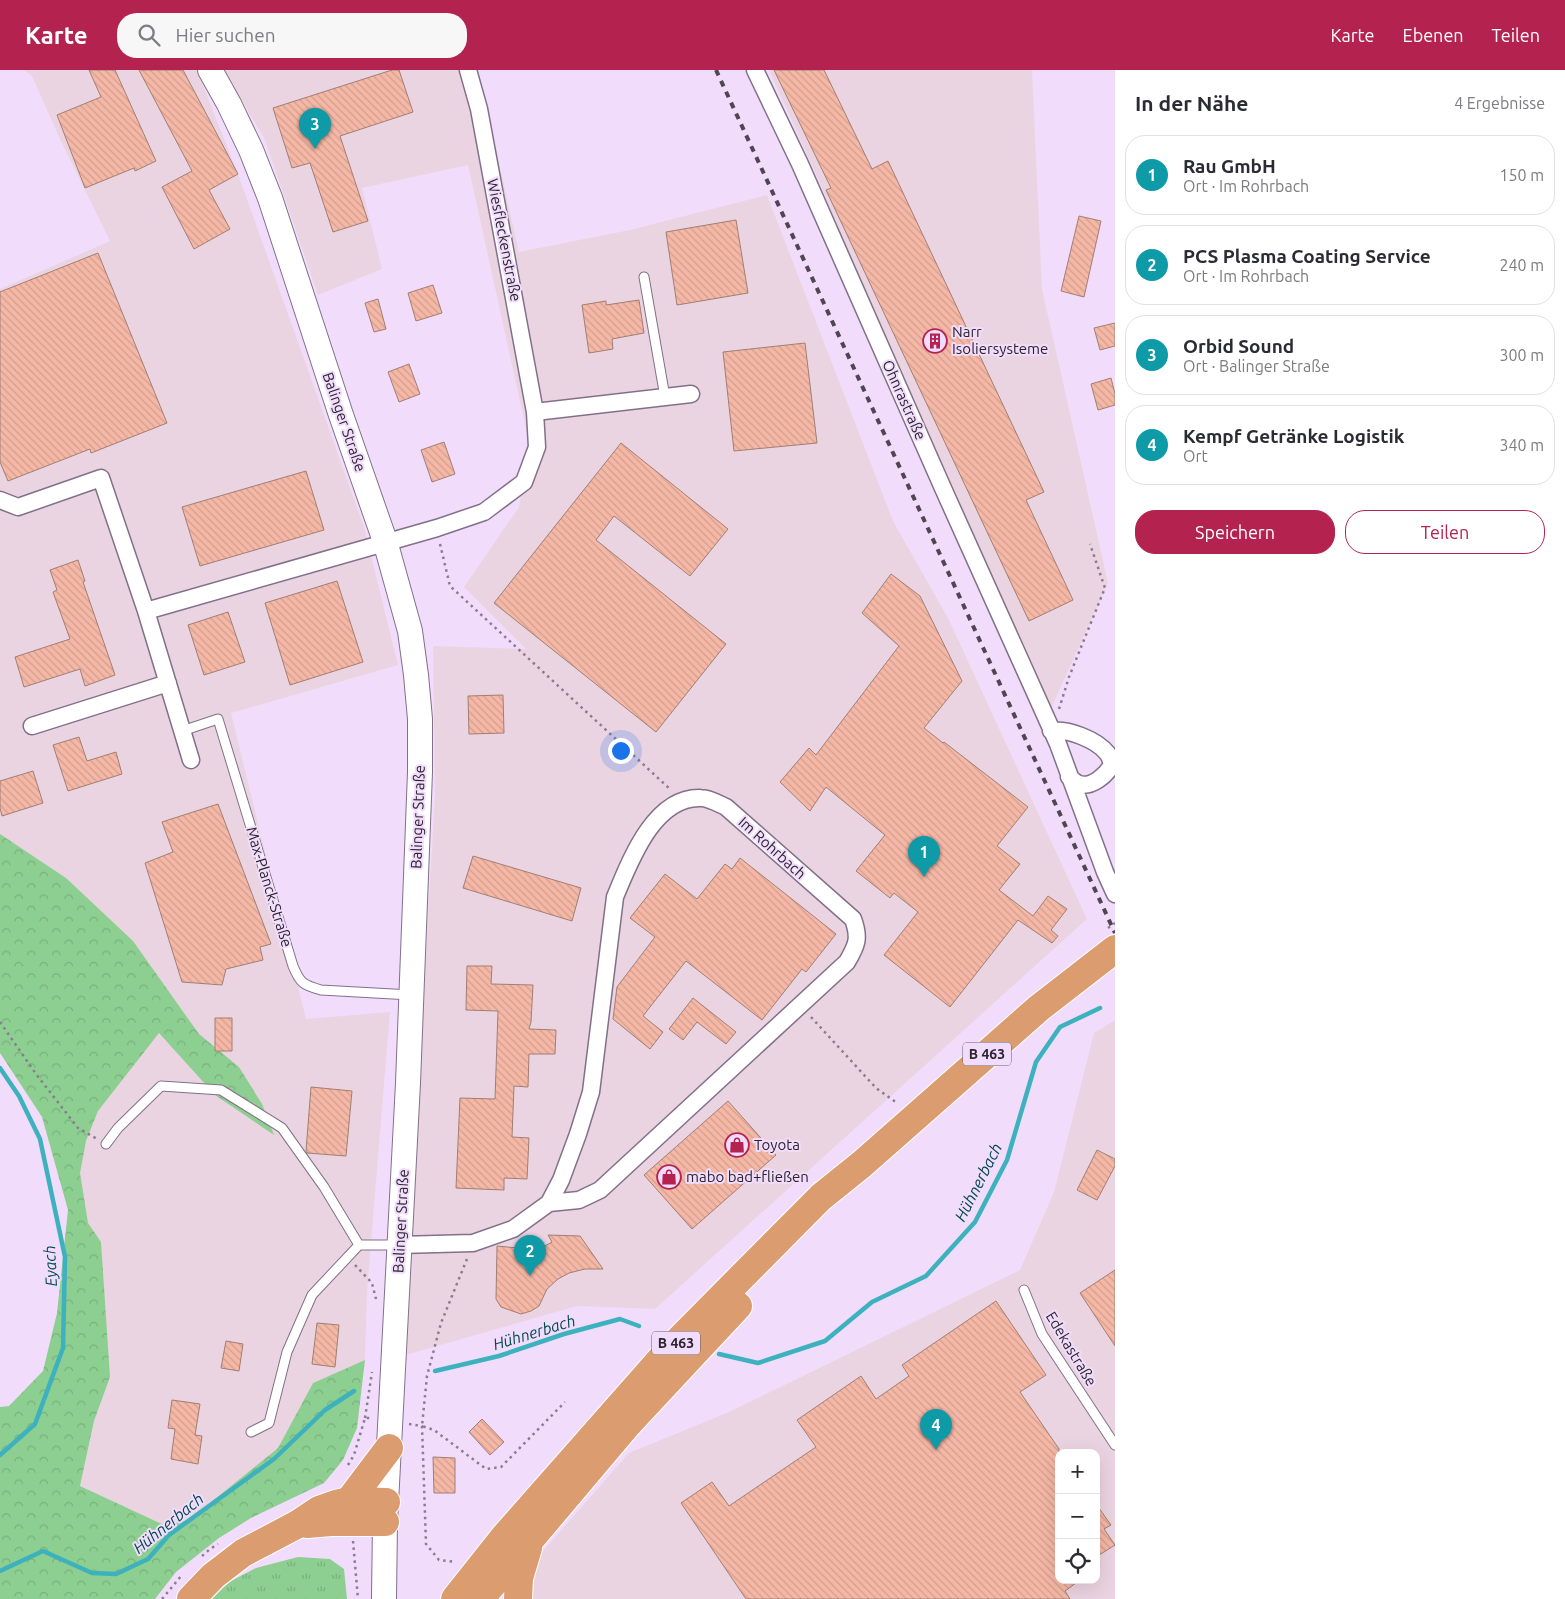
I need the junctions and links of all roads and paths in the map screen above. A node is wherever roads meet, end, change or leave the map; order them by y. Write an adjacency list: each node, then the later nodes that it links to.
1 (210, 70): 10 (main road, Balinger Straße)
2 (468, 70): 7 (street, Wiesfleckenstraße)
3 (755, 70): 16 (street, Ohnrastraße)
4 (644, 278): 6 (lane)
5 (691, 394): 6 (street)
6 (665, 397): 7 (street)
7 (535, 412): 9 (street, Wiesfleckenstraße)
8 (0, 500): 12 (street)
9 (437, 528): 10 (street, Wiesfleckenstraße); 19 (path)
10 (386, 541): 12 (street); 22 (main road, Balinger Straße)
11 (1090, 544): 16 (path)
12 (146, 612): 13 (street)
13 (168, 683): 14 (street); 15 (street)
14 (32, 726)
15 (182, 730): 17 (street); 22 (lane, Max-Planck-Straße)
16 (1051, 731): 18 (street, Ohnrastraße); 18 (street)
17 (191, 760)
18 (1069, 777): 20 (street, Ohnrastraße)
19 (682, 800): 23 (street, Im Rohrbach); 28 (street)
20 (1115, 894)
21 (1115, 949): 27 (highway, B 463)
22 (412, 995): 31 (main road, Balinger Straße)
23 (800, 1004): 25 (path); 28 (street, Im Rohrbach)
24 (0, 1022): 26 (path)
25 (897, 1103)
26 (106, 1144): 30 (lane)
27 (862, 1164): 48 (highway, B 463); 54 (highway, B 463)
28 (549, 1203): 29 (street)
29 (474, 1244): 31 (street); 39 (path)
30 (359, 1245): 31 (lane); 32 (lane)
31 (399, 1245): 38 (main road, Balinger Straße)
32 (350, 1255): 34 (path); 40 (lane)
33 (1024, 1290): 41 (lane, Edekastraße)
34 (377, 1302)
35 (372, 1371): 37 (path)
36 (565, 1402): 39 (path)
37 (364, 1418): 38 (path); 43 (path)
38 (391, 1420): 39 (path); 42 (main road, Balinger Straße)
39 (422, 1426): 49 (path)
40 (251, 1432)
41 (1115, 1445)
42 (389, 1448): 44 (highway); 45 (main road, Balinger Straße)
43 (345, 1471)
44 (349, 1501): 45 (highway); 46 (highway)
45 (386, 1512): 46 (highway); 53 (main road, Balinger Straße)
46 (298, 1524): 51 (highway)
47 (224, 1540): 50 (path)
48 (530, 1542): 55 (highway, B 463); 56 (highway)
49 (462, 1557)
50 (196, 1562)
51 (187, 1587): 52 (path)
52 (162, 1599)
53 (384, 1599)
54 (455, 1599)
55 (480, 1599)
56 (518, 1599)

